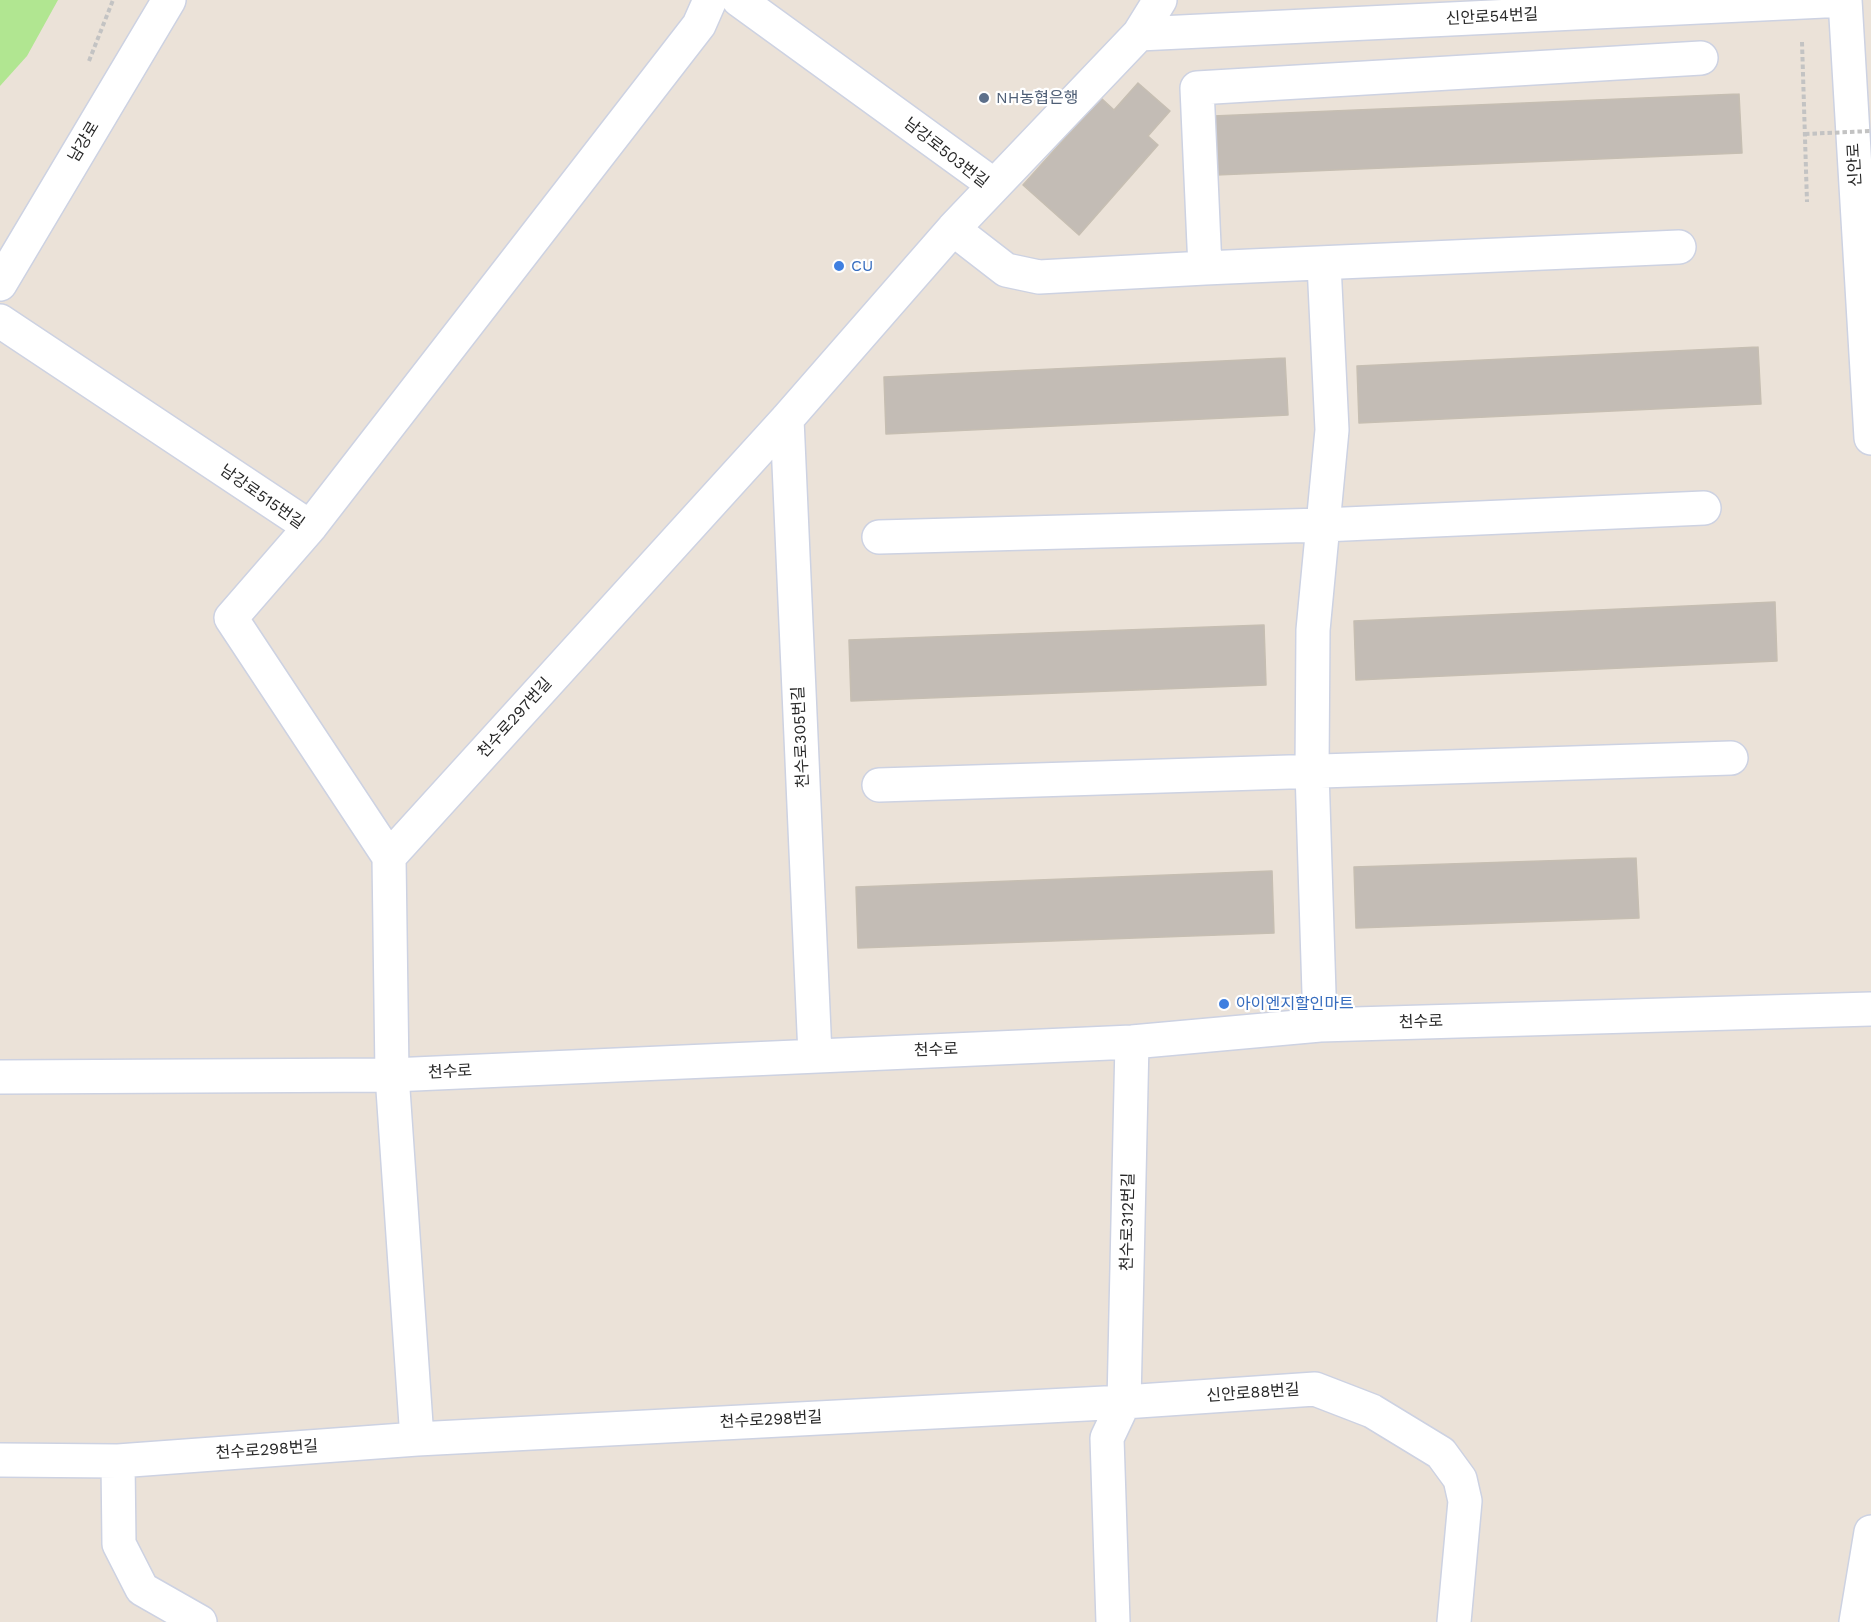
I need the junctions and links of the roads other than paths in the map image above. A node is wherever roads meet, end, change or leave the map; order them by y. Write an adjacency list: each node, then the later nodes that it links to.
1 (169, 0): 13 (street, 남강로)
2 (710, 0): 19 (street)
3 (739, 0): 8 (street, 남강로503번길)
4 (1160, 0): 6 (street)
5 (1845, 0): 6 (street, 신안로54번길); 16 (street, 신안로)
6 (1139, 34): 8 (street)
7 (1701, 58): 12 (street)
8 (994, 185): 9 (street, 남강로503번길)
9 (953, 229): 12 (street); 15 (street, 남강로503번길)
10 (1679, 247): 11 (street)
11 (1324, 264): 12 (street); 18 (street)
12 (1205, 268)
13 (0, 284)
14 (0, 321): 19 (street, 남강로515번길)
15 (787, 419): 24 (street, 천수로297번길); 28 (street, 천수로305번길)
16 (1871, 438)
17 (1704, 508): 18 (street)
18 (1323, 525): 20 (street); 22 (street)
19 (310, 527): 24 (street, 남강로515번길)
20 (879, 537)
21 (1731, 758): 22 (street)
22 (1312, 771): 23 (street); 26 (street)
23 (879, 785)
24 (389, 857): 29 (street)
25 (1871, 1009): 26 (street, 천수로)
26 (1320, 1025): 27 (street, 천수로)
27 (1132, 1042): 28 (street, 천수로); 31 (street, 천수로312번길)
28 (815, 1055): 29 (street, 천수로)
29 (392, 1074): 30 (street, 천수로); 32 (street)
30 (0, 1077)
31 (1125, 1402): 32 (street, 천수로298번길); 37 (street); 38 (street, 신안로88번길)
32 (417, 1439): 34 (street, 천수로298번길)
33 (0, 1460): 34 (street, 천수로298번길)
34 (118, 1461): 36 (street)
35 (1871, 1532): 39 (street)
36 (200, 1622)
37 (1113, 1622)
38 (1454, 1622)
39 (1856, 1622)

